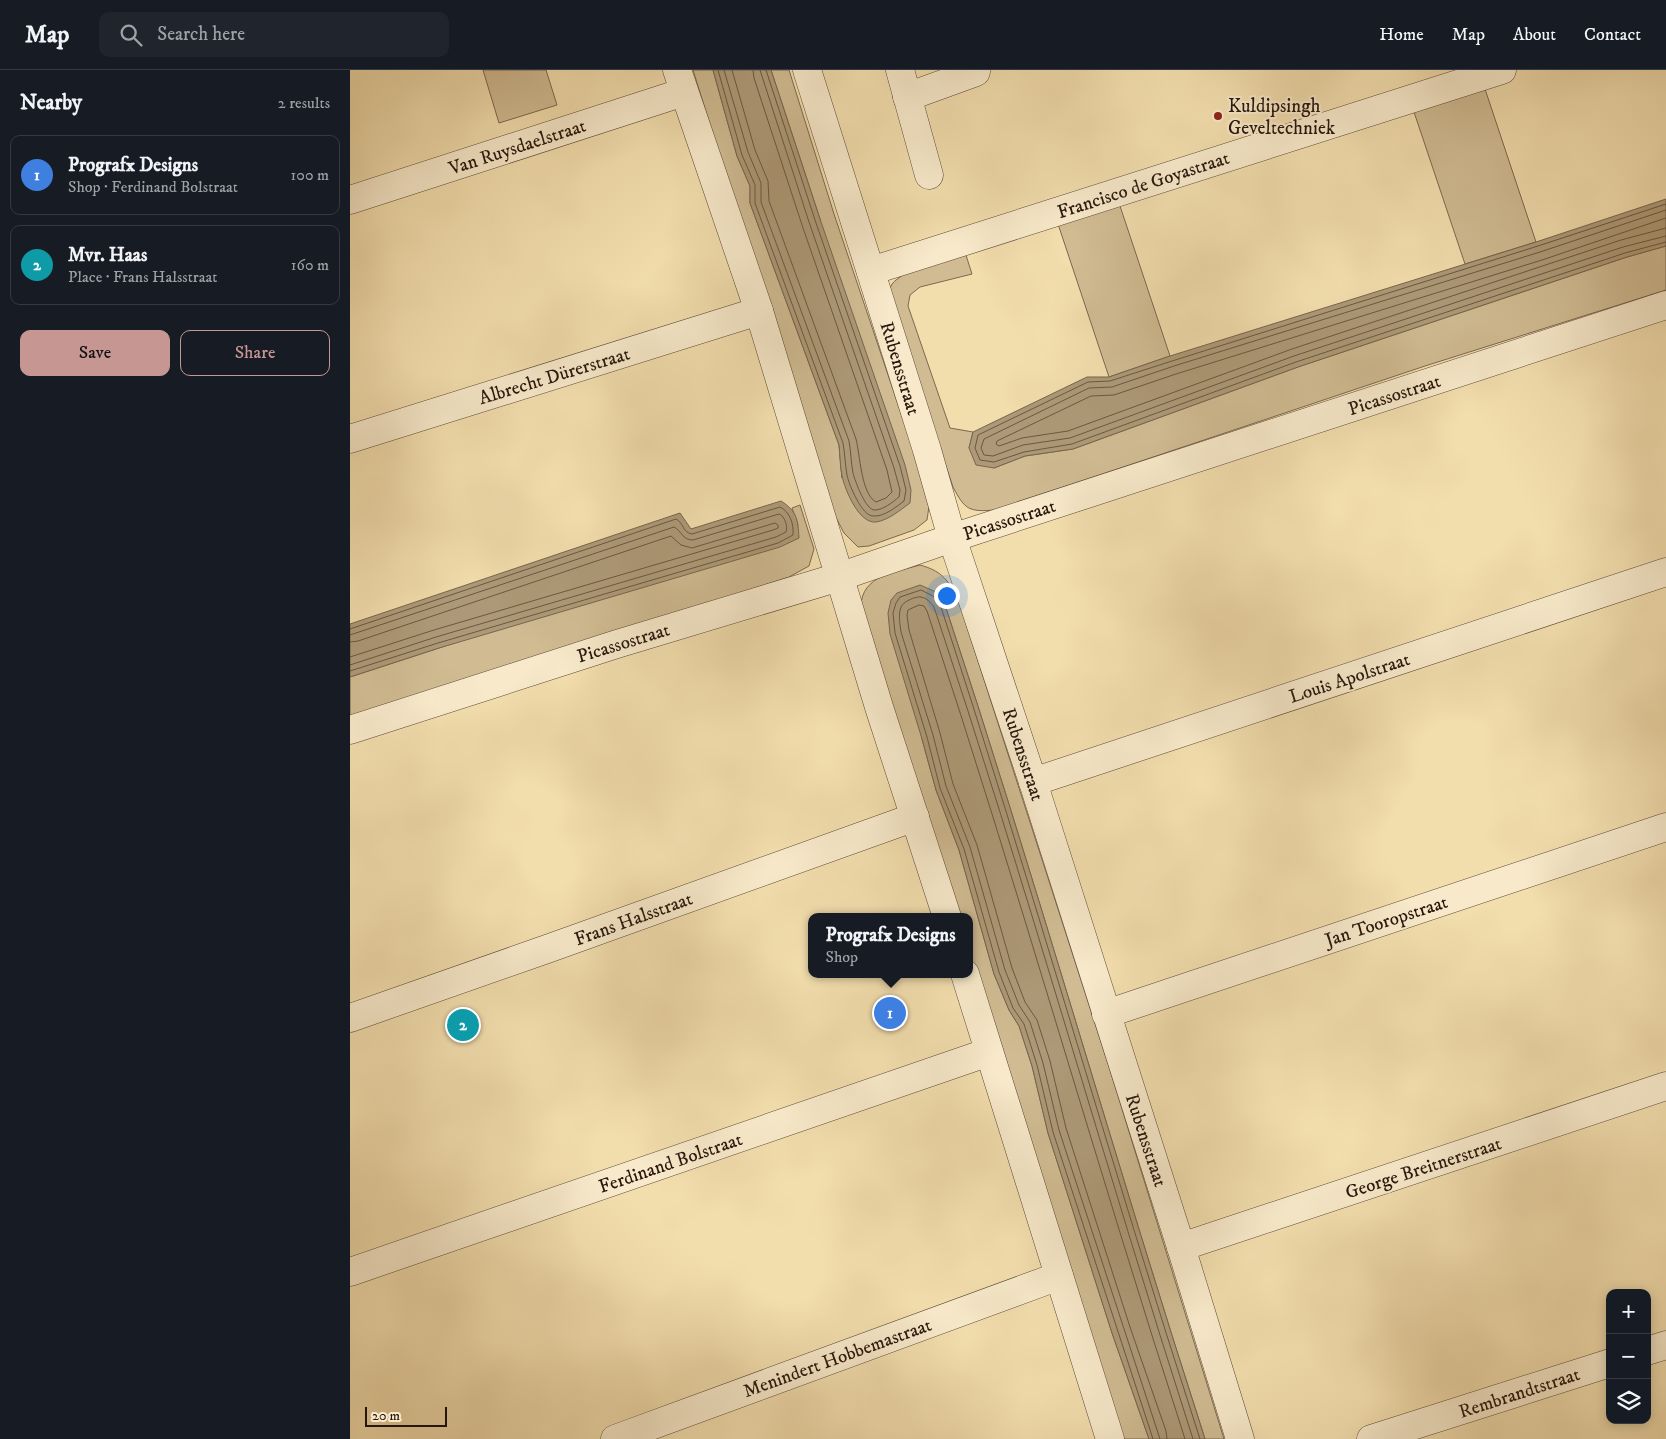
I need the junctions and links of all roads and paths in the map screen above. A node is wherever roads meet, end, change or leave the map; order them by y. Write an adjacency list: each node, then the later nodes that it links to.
1 (807, 70): 9 (street, Rubensstraat)
2 (900, 70): 6 (street)
3 (976, 70): 6 (street)
4 (1502, 70): 9 (street, Francisco de Goyastraat)
5 (680, 81): 8 (street, Van Ruysdaelstraat); 11 (street)
6 (907, 97): 7 (street)
7 (929, 175)
8 (350, 200)
9 (871, 271): 13 (street, Rubensstraat)
10 (1666, 305): 13 (street, Picassostraat)
11 (759, 311): 12 (street, Albrecht Dürerstraat); 15 (street)
12 (350, 440)
13 (952, 538): 15 (street, Picassostraat); 17 (street, Rubensstraat)
14 (1666, 572): 17 (street, Louis Apolstraat)
15 (839, 577): 16 (street, Picassostraat); 18 (street)
16 (350, 730)
17 (1033, 782): 22 (street, Rubensstraat)
18 (915, 817): 20 (street); 23 (street, Frans Halsstraat)
19 (1666, 827): 22 (street, Jan Tooropstraat)
20 (946, 913)
21 (966, 978): 24 (street)
22 (1106, 1014): 26 (street, Rubensstraat)
23 (350, 1018)
24 (989, 1052): 27 (street, Ferdinand Bolstraat); 28 (street)
25 (1666, 1086): 26 (street, George Breitnerstraat)
26 (1181, 1247): 34 (street, Rubensstraat)
27 (350, 1272)
28 (1059, 1276): 32 (street, Menindert Hobbemastraat); 33 (street)
29 (1666, 1345): 30 (street)
30 (1651, 1350)
31 (1606, 1364): 35 (street, Rembrandtstraat)
32 (615, 1439)
33 (1110, 1439)
34 (1240, 1439)
35 (1371, 1439)

